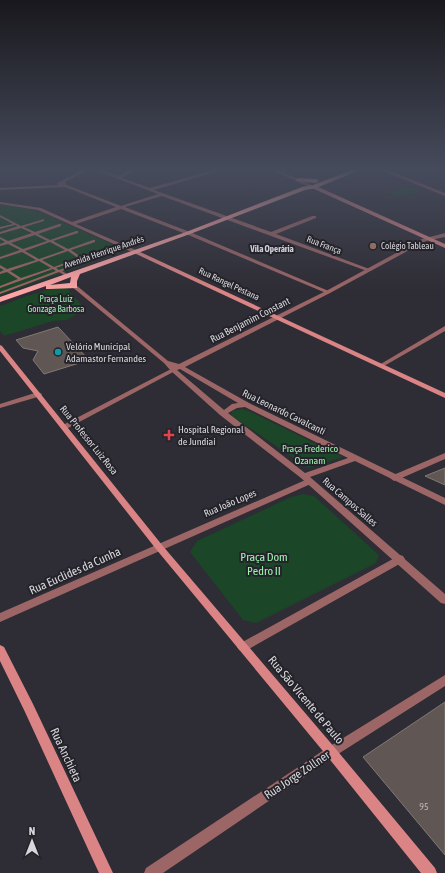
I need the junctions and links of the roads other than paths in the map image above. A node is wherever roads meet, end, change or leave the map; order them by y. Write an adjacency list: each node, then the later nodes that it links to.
1 (41, 210): 11 (street, Rua Rangel Pestana)
2 (115, 210): 11 (street)
3 (125, 210): 19 (street)
4 (205, 210): 9 (street, Rua França)
5 (249, 210): 9 (main road, Avenida Henrique Andrés)
6 (365, 210): 23 (main road)
7 (0, 216): 12 (lane)
8 (314, 217): 20 (street)
9 (228, 218): 19 (main road, Avenida Henrique Andrés); 20 (street, Rua França)
10 (42, 220): 14 (lane)
11 (73, 223): 32 (street, Rua Rangel Pestana)
12 (15, 224): 14 (lane); 15 (lane)
13 (60, 225): 18 (lane)
14 (21, 227): 17 (lane); 18 (lane)
15 (0, 228)
16 (76, 232): 26 (lane)
17 (0, 233)
18 (35, 233): 25 (lane); 26 (lane)
19 (188, 233): 32 (main road, Avenida Henrique Andrés); 47 (street)
20 (272, 234): 38 (street, Rua França)
21 (445, 235): 23 (street, Rua Benjamim Constant)
22 (0, 238): 25 (lane)
23 (429, 239): 28 (main road); 38 (street, Rua Benjamim Constant)
24 (94, 241): 31 (lane)
25 (7, 242): 27 (lane); 30 (lane)
26 (50, 242): 30 (lane); 31 (lane)
27 (0, 245)
28 (445, 246)
29 (109, 248): 34 (lane)
30 (23, 250): 33 (lane); 35 (lane)
31 (68, 250): 34 (lane); 35 (lane)
32 (136, 252): 41 (main road, Avenida Henrique Andrés); 51 (main road, Rua Rangel Pestana)
33 (0, 258)
34 (82, 258): 37 (lane); 40 (lane)
35 (40, 260): 37 (lane); 39 (lane)
36 (0, 266): 39 (lane)
37 (53, 268): 40 (lane); 44 (lane)
38 (368, 270): 47 (street, Rua Benjamim Constant)
39 (8, 271): 42 (lane); 44 (lane)
40 (58, 271): 43 (lane); 48 (lane)
41 (77, 272): 43 (main road, Avenida Henrique Andrés); 45 (main road)
42 (0, 273)
43 (68, 276): 49 (main road, Avenida Henrique Andrés)
44 (21, 280): 46 (lane)
45 (74, 286): 50 (main road, Avenida Henrique Andrés); 55 (street, Rua Campos Salles)
46 (0, 287)
47 (328, 292): 51 (street, Rua Benjamim Constant)
48 (0, 293)
49 (0, 300)
50 (0, 304)
51 (277, 317): 54 (main road, Rua Rangel Pestana); 55 (street, Rua Benjamim Constant)
52 (445, 328): 54 (street)
53 (2, 352): 56 (main road, Rua Professor Luiz Rosa)
54 (382, 365): 57 (main road, Rua Rangel Pestana)
55 (177, 369): 58 (street, Rua Leonardo Cavalcanti); 60 (street, Rua Campos Salles); 61 (street, Rua Benjamim Constant)
56 (38, 394): 59 (street); 61 (main road, Rua Professor Luiz Rosa)
57 (445, 396)
58 (246, 405): 60 (street); 63 (street, Rua Leonardo Cavalcanti)
59 (0, 406)
60 (223, 413): 65 (street, Rua Campos Salles)
61 (64, 426): 67 (main road, Rua Professor Luiz Rosa)
62 (445, 456): 64 (street)
63 (356, 458): 64 (street, Rua Leonardo Cavalcanti); 65 (street, Rua João Lopes)
64 (394, 478): 66 (street, Rua Leonardo Cavalcanti)
65 (307, 479): 67 (street, Rua João Lopes); 68 (street, Rua Campos Salles)
66 (445, 502)
67 (159, 547): 70 (street, Rua Euclides da Cunha); 71 (main road, Rua São Vicente de Paulo)
68 (400, 559): 69 (street, Rua Campos Salles); 71 (street)
69 (445, 600)
70 (0, 618)
71 (243, 647): 74 (main road, Rua São Vicente de Paulo)
72 (0, 650): 75 (main road, Rua Anchieta)
73 (445, 680): 74 (street, Rua Jorge Zollner)
74 (331, 752): 76 (street, Rua Jorge Zollner); 77 (main road, Rua São Vicente de Paulo)
75 (106, 873)
76 (151, 873)
77 (430, 873)

